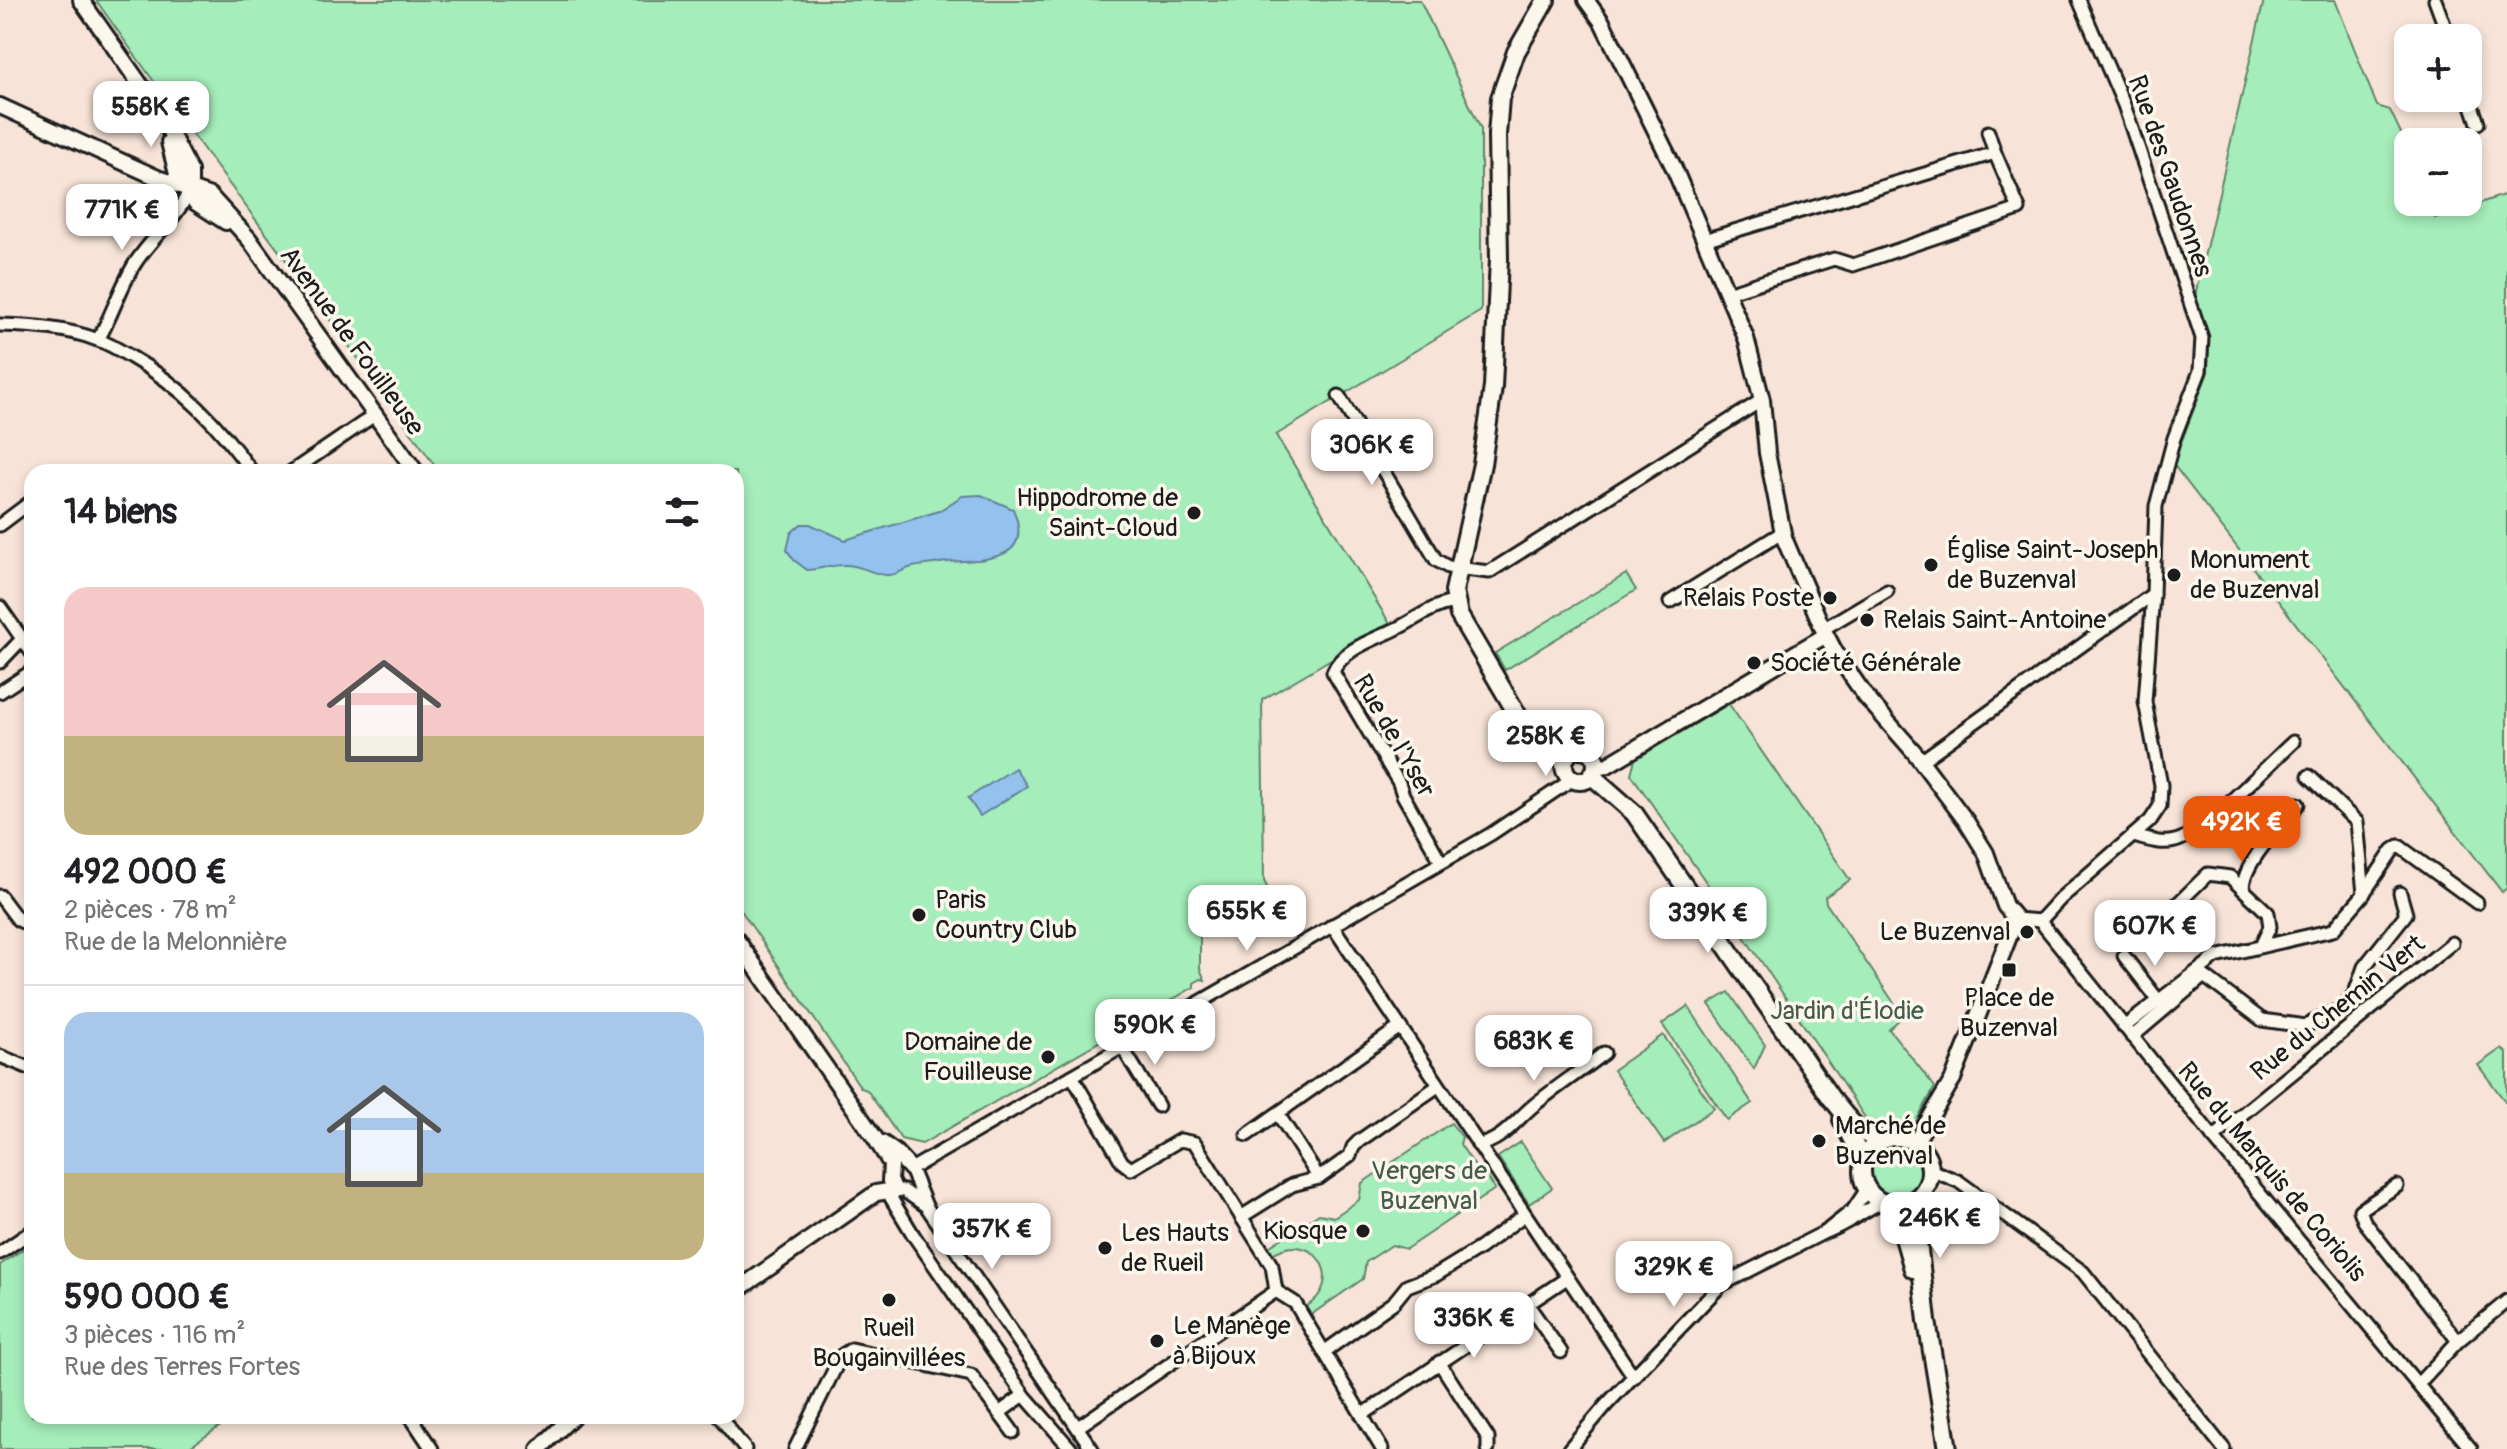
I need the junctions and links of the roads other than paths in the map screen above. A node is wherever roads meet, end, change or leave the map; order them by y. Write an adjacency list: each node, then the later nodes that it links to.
1 (81, 0): 12 (street)
2 (1546, 0): 26 (main road)
3 (2079, 0): 28 (street, Rue des Gaudonnes)
4 (2435, 0): 6 (street)
5 (1590, 3): 13 (street)
6 (2444, 24)
7 (0, 106): 12 (street, Avenue de Fouilleuse)
8 (2474, 112): 9 (street)
9 (2478, 123)
10 (1988, 132): 11 (street)
11 (1995, 153): 13 (street); 14 (street)
12 (190, 188): 16 (street); 19 (street, Avenue de Fouilleuse)
13 (1704, 240): 14 (street)
14 (1727, 293): 18 (street)
15 (0, 325): 16 (street)
16 (98, 340): 20 (street)
17 (1339, 396): 26 (street)
18 (1762, 400): 25 (street); 26 (street)
19 (376, 414): 21 (street); 22 (street, Avenue de Fouilleuse)
20 (246, 464)
21 (303, 464)
22 (410, 464)
23 (24, 507): 24 (street)
24 (0, 525)
25 (1783, 532): 30 (street); 32 (street)
26 (1457, 568): 29 (main road)
27 (1887, 591): 32 (street)
28 (2153, 594): 40 (street); 45 (street)
29 (1455, 602): 39 (main road); 46 (street, Rue de l'Yser)
30 (1670, 602)
31 (0, 607): 33 (street)
32 (1825, 632): 40 (street); 41 (street)
33 (22, 639): 34 (street); 35 (street)
34 (24, 642)
35 (0, 662)
36 (24, 676): 37 (street)
37 (0, 692)
38 (2293, 742): 45 (street)
39 (1565, 759): 41 (main road); 43 (main road)
40 (1921, 761): 53 (street)
41 (1593, 772): 43 (main road); 71 (main road)
42 (2309, 776): 49 (street)
43 (1573, 779): 46 (street)
44 (2298, 804): 47 (street)
45 (2133, 836): 54 (street)
46 (1441, 862): 56 (street)
47 (2243, 889): 52 (street); 58 (street)
48 (2400, 893): 61 (street)
49 (2364, 894): 51 (street); 58 (street)
50 (0, 896): 55 (street)
51 (2477, 903)
52 (2165, 916)
53 (2016, 919): 54 (street); 78 (street)
54 (2040, 921): 64 (street, Rue du Marquis de Coriolis)
55 (24, 923)
56 (1332, 925): 63 (street); 65 (street)
57 (2452, 943): 76 (street, Rue du Chemin Vert)
58 (2261, 946): 61 (street)
59 (744, 950): 75 (street)
60 (2124, 956): 62 (street)
61 (2201, 973): 62 (street)
62 (2162, 1005): 64 (street)
63 (1400, 1027): 70 (street); 73 (street)
64 (2128, 1032): 76 (street, Rue du Marquis de Coriolis)
65 (1122, 1047): 69 (street); 72 (street)
66 (1604, 1053): 79 (street)
67 (0, 1056): 68 (street)
68 (24, 1066)
69 (1072, 1076): 82 (street); 92 (street)
70 (1438, 1086): 79 (street); 84 (street)
71 (1831, 1098): 77 (main road); 80 (main road)
72 (1158, 1106)
73 (1278, 1114): 74 (street); 84 (street)
74 (1247, 1135)
75 (875, 1138): 81 (street); 82 (street)
76 (2213, 1138): 107 (street, Rue du Marquis de Coriolis)
77 (1883, 1139): 78 (main road); 80 (main road)
78 (1915, 1143): 83 (main road)
79 (1478, 1145): 91 (street)
80 (1863, 1161): 86 (main road)
81 (891, 1164): 82 (street); 87 (street)
82 (911, 1169): 87 (street); 90 (street)
83 (1930, 1170): 88 (main road); 126 (street)
84 (1319, 1178): 92 (street)
85 (2397, 1186): 102 (street)
86 (1867, 1189): 89 (main road); 93 (street)
87 (895, 1190): 90 (street); 97 (street); 108 (street)
88 (1917, 1198): 89 (main road); 101 (main road)
89 (1885, 1203): 93 (street); 101 (main road)
90 (926, 1206): 114 (street)
91 (1524, 1215): 96 (street); 103 (street)
92 (1241, 1217): 98 (street)
93 (1825, 1232): 106 (street)
94 (24, 1236): 95 (street)
95 (0, 1253)
96 (1567, 1278): 100 (street); 106 (street)
97 (744, 1285)
98 (1276, 1291): 103 (street); 114 (street)
99 (2507, 1301): 102 (street)
100 (1528, 1305): 104 (street); 105 (street)
101 (1927, 1321): 125 (main road)
102 (2458, 1341): 107 (street)
103 (1324, 1352): 110 (street)
104 (1561, 1352)
105 (1439, 1362): 110 (street); 124 (street)
106 (1634, 1377): 116 (street)
107 (2418, 1384): 127 (street, Rue du Marquis de Coriolis)
108 (1024, 1395): 109 (street); 121 (street)
109 (999, 1413): 115 (street); 120 (street)
110 (1362, 1415): 123 (street)
111 (415, 1424): 117 (street)
112 (565, 1424): 118 (street)
113 (725, 1424): 119 (street)
114 (1078, 1427): 122 (street)
115 (1013, 1432)
116 (1573, 1448)
117 (432, 1449)
118 (539, 1449)
119 (745, 1449)
120 (795, 1449)
121 (1071, 1449)
122 (1092, 1449)
123 (1382, 1449)
124 (1488, 1449)
125 (1947, 1449)
126 (2224, 1449)
127 (2471, 1449)

